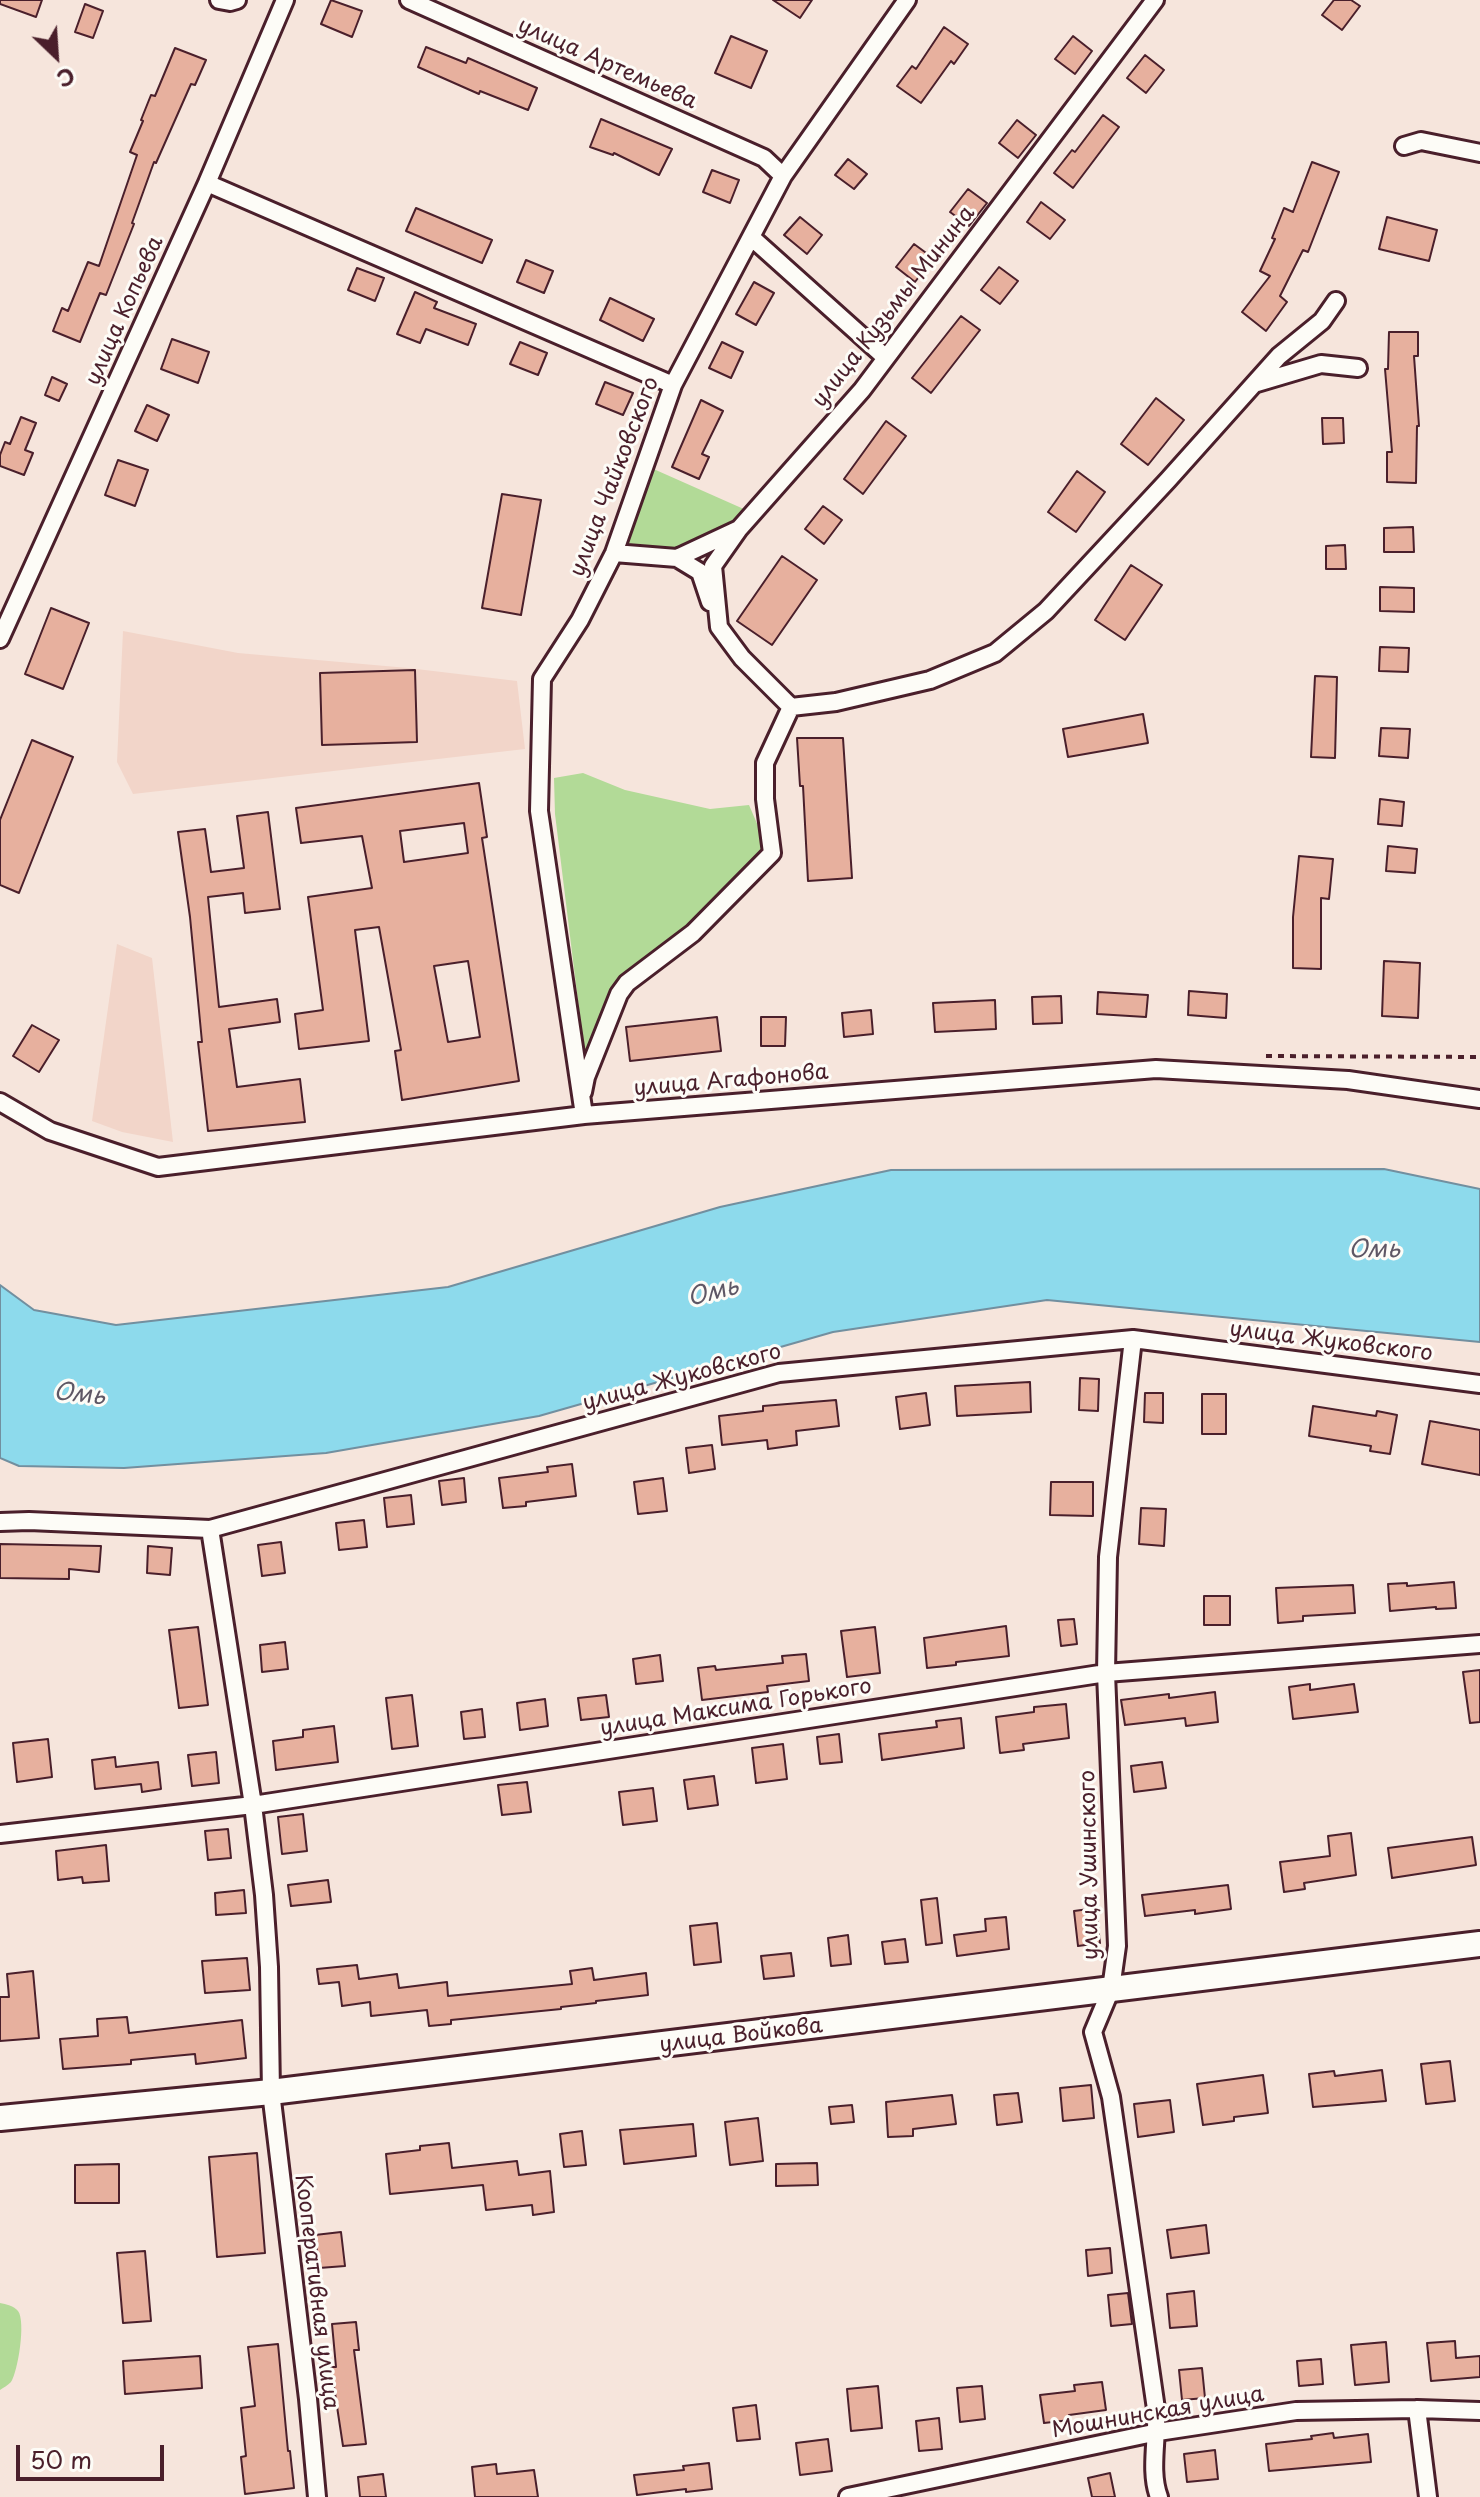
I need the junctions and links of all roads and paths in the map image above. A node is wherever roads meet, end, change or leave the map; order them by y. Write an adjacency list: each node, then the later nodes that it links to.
1 (219, 0): 2 (street)
2 (237, 0)
3 (285, 0): 10 (street, улица Копьева)
4 (409, 0): 9 (street, улица Артемьева)
5 (907, 0): 9 (street, улица Чайковского)
6 (1155, 0): 13 (street, улица Кузьмы Минина)
7 (1404, 146): 8 (street)
8 (1480, 153)
9 (783, 176): 11 (street, улица Чайковского)
10 (207, 183): 16 (street); 21 (street, улица Копьева)
11 (751, 237): 13 (street); 16 (street, улица Чайковского)
12 (1336, 301): 15 (street)
13 (886, 358): 17 (street, улица Кузьмы Минина)
14 (1358, 368): 15 (street)
15 (1257, 383): 22 (street)
16 (673, 385): 18 (street, улица Чайковского)
17 (739, 529): 19 (street, улица Кузьмы Минина); 20 (street)
18 (614, 553): 19 (street, улица Кузьмы Минина); 25 (street, улица Чайковского)
19 (677, 558): 20 (street)
20 (719, 627): 22 (street)
21 (0, 639)
22 (791, 707): 25 (street)
23 (1480, 1099): 25 (street, улица Агафонова)
24 (0, 1102): 25 (street, улица Агафонова)
25 (582, 1108)
26 (1133, 1339): 27 (street, улица Жуковского); 29 (street, улица Жуковского); 31 (street, улица Ушинского)
27 (1480, 1384)
28 (0, 1522): 29 (street, улица Жуковского)
29 (210, 1529): 32 (street, Кооперативная улица)
30 (1480, 1644): 31 (street, улица Максима Горького)
31 (1106, 1673): 32 (street, улица Максима Горького); 35 (street, улица Ушинского)
32 (253, 1805): 33 (street, улица Максима Горького); 36 (street, Кооперативная улица)
33 (0, 1834)
34 (1480, 1944): 35 (main road, улица Войкова)
35 (1111, 1989): 36 (main road, улица Войкова); 40 (street, улица Ушинского)
36 (271, 2092): 37 (main road, улица Войкова); 41 (street, Кооперативная улица)
37 (0, 2118)
38 (1417, 2409): 39 (street, Мошнинская улица); 40 (street, Мошнинская улица); 44 (street)
39 (1480, 2411)
40 (1158, 2432): 42 (street, Мошнинская улица); 43 (street, улица Ушинского)
41 (317, 2497)
42 (848, 2497)
43 (1159, 2497)
44 (1428, 2497)

